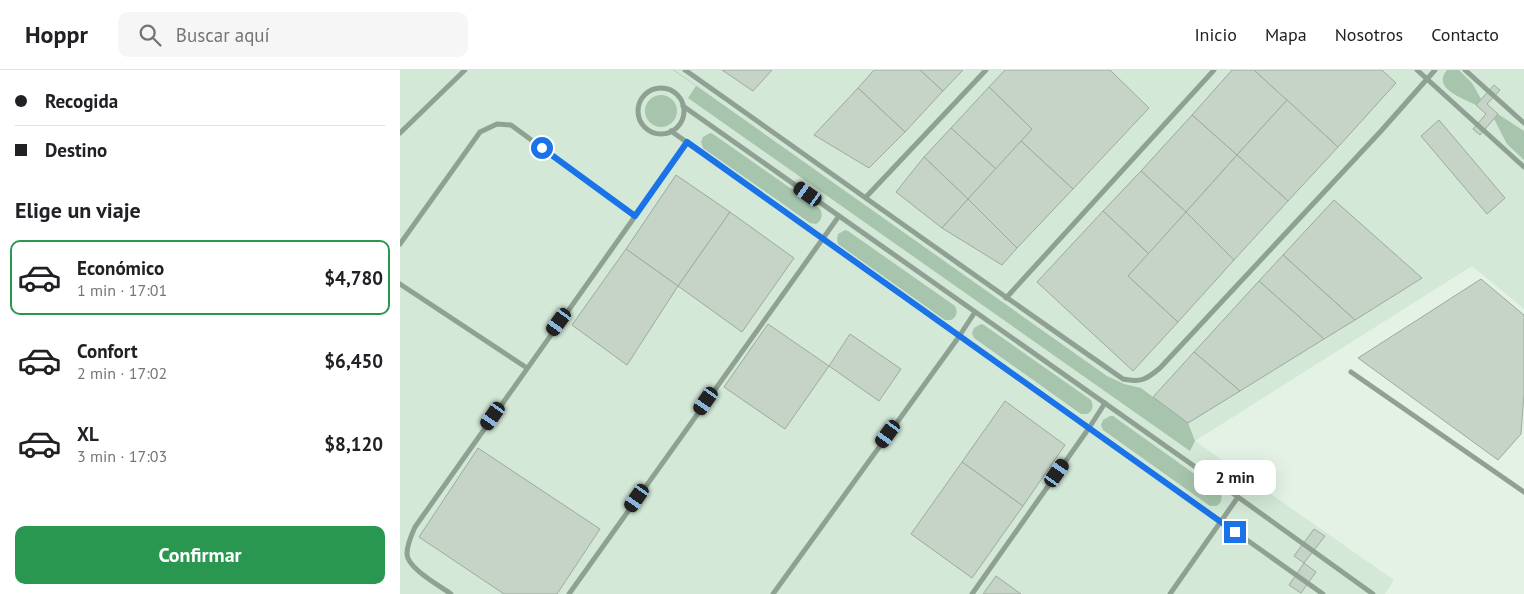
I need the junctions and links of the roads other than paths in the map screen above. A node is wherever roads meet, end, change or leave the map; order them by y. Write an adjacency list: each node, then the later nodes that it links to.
1 (465, 70): 12 (lane)
2 (685, 70): 15 (lane)
3 (986, 70): 15 (lane)
4 (1214, 70): 21 (lane)
5 (1417, 70): 8 (lane)
6 (1436, 70): 8 (lane)
7 (1465, 70): 10 (lane)
8 (1427, 79): 14 (lane); 21 (lane)
9 (683, 106): 11 (lane); 11 (lane); 17 (lane)
10 (1524, 123)
11 (671, 131): 13 (lane)
12 (400, 133)
13 (687, 142): 16 (lane); 18 (lane)
14 (1524, 167)
15 (866, 197): 21 (lane)
16 (635, 216): 19 (lane); 24 (lane)
17 (839, 216): 18 (lane); 22 (lane)
18 (822, 238): 23 (lane); 32 (lane)
19 (400, 244)
20 (400, 284): 24 (lane)
21 (1006, 298)
22 (975, 312): 23 (lane); 26 (lane)
23 (959, 336): 27 (lane); 33 (lane)
24 (527, 368): 31 (lane)
25 (1351, 372): 28 (lane)
26 (1105, 403): 27 (lane); 29 (lane)
27 (1089, 428): 30 (lane); 34 (lane)
28 (1524, 492)
29 (1238, 497): 30 (lane); 37 (lane)
30 (1220, 522): 35 (lane); 36 (lane)
31 (451, 594)
32 (569, 594)
33 (772, 594)
34 (972, 594)
35 (1170, 594)
36 (1323, 594)
37 (1373, 594)

